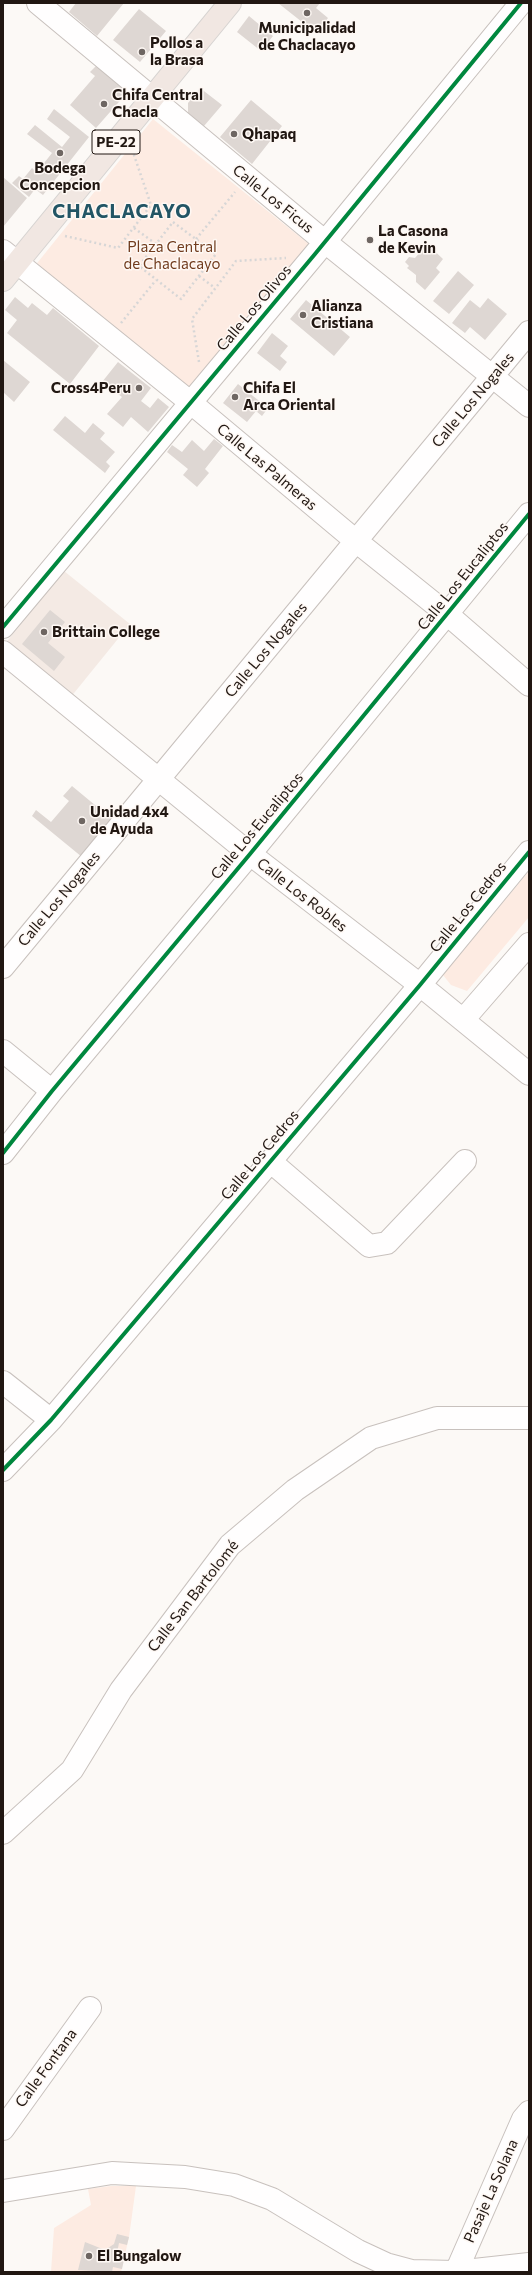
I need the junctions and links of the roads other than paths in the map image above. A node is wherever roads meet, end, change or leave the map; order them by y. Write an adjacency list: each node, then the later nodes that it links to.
1 (38, 3): 4 (street, Calle Los Ficus)
2 (230, 3): 4 (highway, PE-22)
3 (521, 3): 5 (street, Calle Los Olivos)
4 (152, 97): 5 (street, Calle Los Ficus); 6 (highway, PE-22)
5 (324, 241): 9 (street, Calle Los Ficus); 10 (street, Calle Los Olivos)
6 (10, 257): 7 (highway, PE-22); 10 (street, Calle Las Palmeras)
7 (3, 280)
8 (529, 332): 9 (street, Calle Los Nogales)
9 (492, 376): 11 (street, Calle Los Ficus); 13 (street, Calle Los Nogales)
10 (190, 402): 13 (street, Calle Las Palmeras); 15 (street, Calle Los Olivos)
11 (529, 406)
12 (529, 514): 14 (street, Calle Los Eucaliptos)
13 (356, 542): 14 (street, Calle Las Palmeras); 18 (street, Calle Los Nogales)
14 (447, 614): 17 (street, Calle Las Palmeras); 20 (street, Calle Los Eucaliptos)
15 (3, 627)
16 (3, 652): 18 (street, Calle Los Robles)
17 (529, 685)
18 (159, 779): 20 (street, Calle Los Robles); 22 (street, Calle Los Nogales)
19 (529, 852): 23 (street, Calle Los Cedros)
20 (250, 854): 23 (street, Calle Los Robles); 27 (street, Calle Los Eucaliptos)
21 (529, 944): 24 (street)
22 (3, 967)
23 (420, 985): 24 (street, Calle Los Robles); 29 (street, Calle Los Cedros)
24 (463, 1020): 26 (street, Calle Los Robles)
25 (3, 1051): 27 (street)
26 (529, 1074)
27 (52, 1091): 28 (street, Calle Los Eucaliptos)
28 (3, 1153)
29 (270, 1161): 30 (street); 33 (street, Calle Los Cedros)
30 (466, 1161)
31 (3, 1382): 33 (street)
32 (529, 1418): 35 (street, Calle San Bartolomé)
33 (51, 1420): 34 (street, Calle Los Cedros)
34 (3, 1470)
35 (3, 1833)
36 (90, 2008): 38 (street, Calle Fontana)
37 (529, 2112): 41 (street, Pasaje La Solana)
38 (3, 2129)
39 (3, 2191): 41 (street)
40 (522, 2265): 41 (street)
41 (455, 2272)

